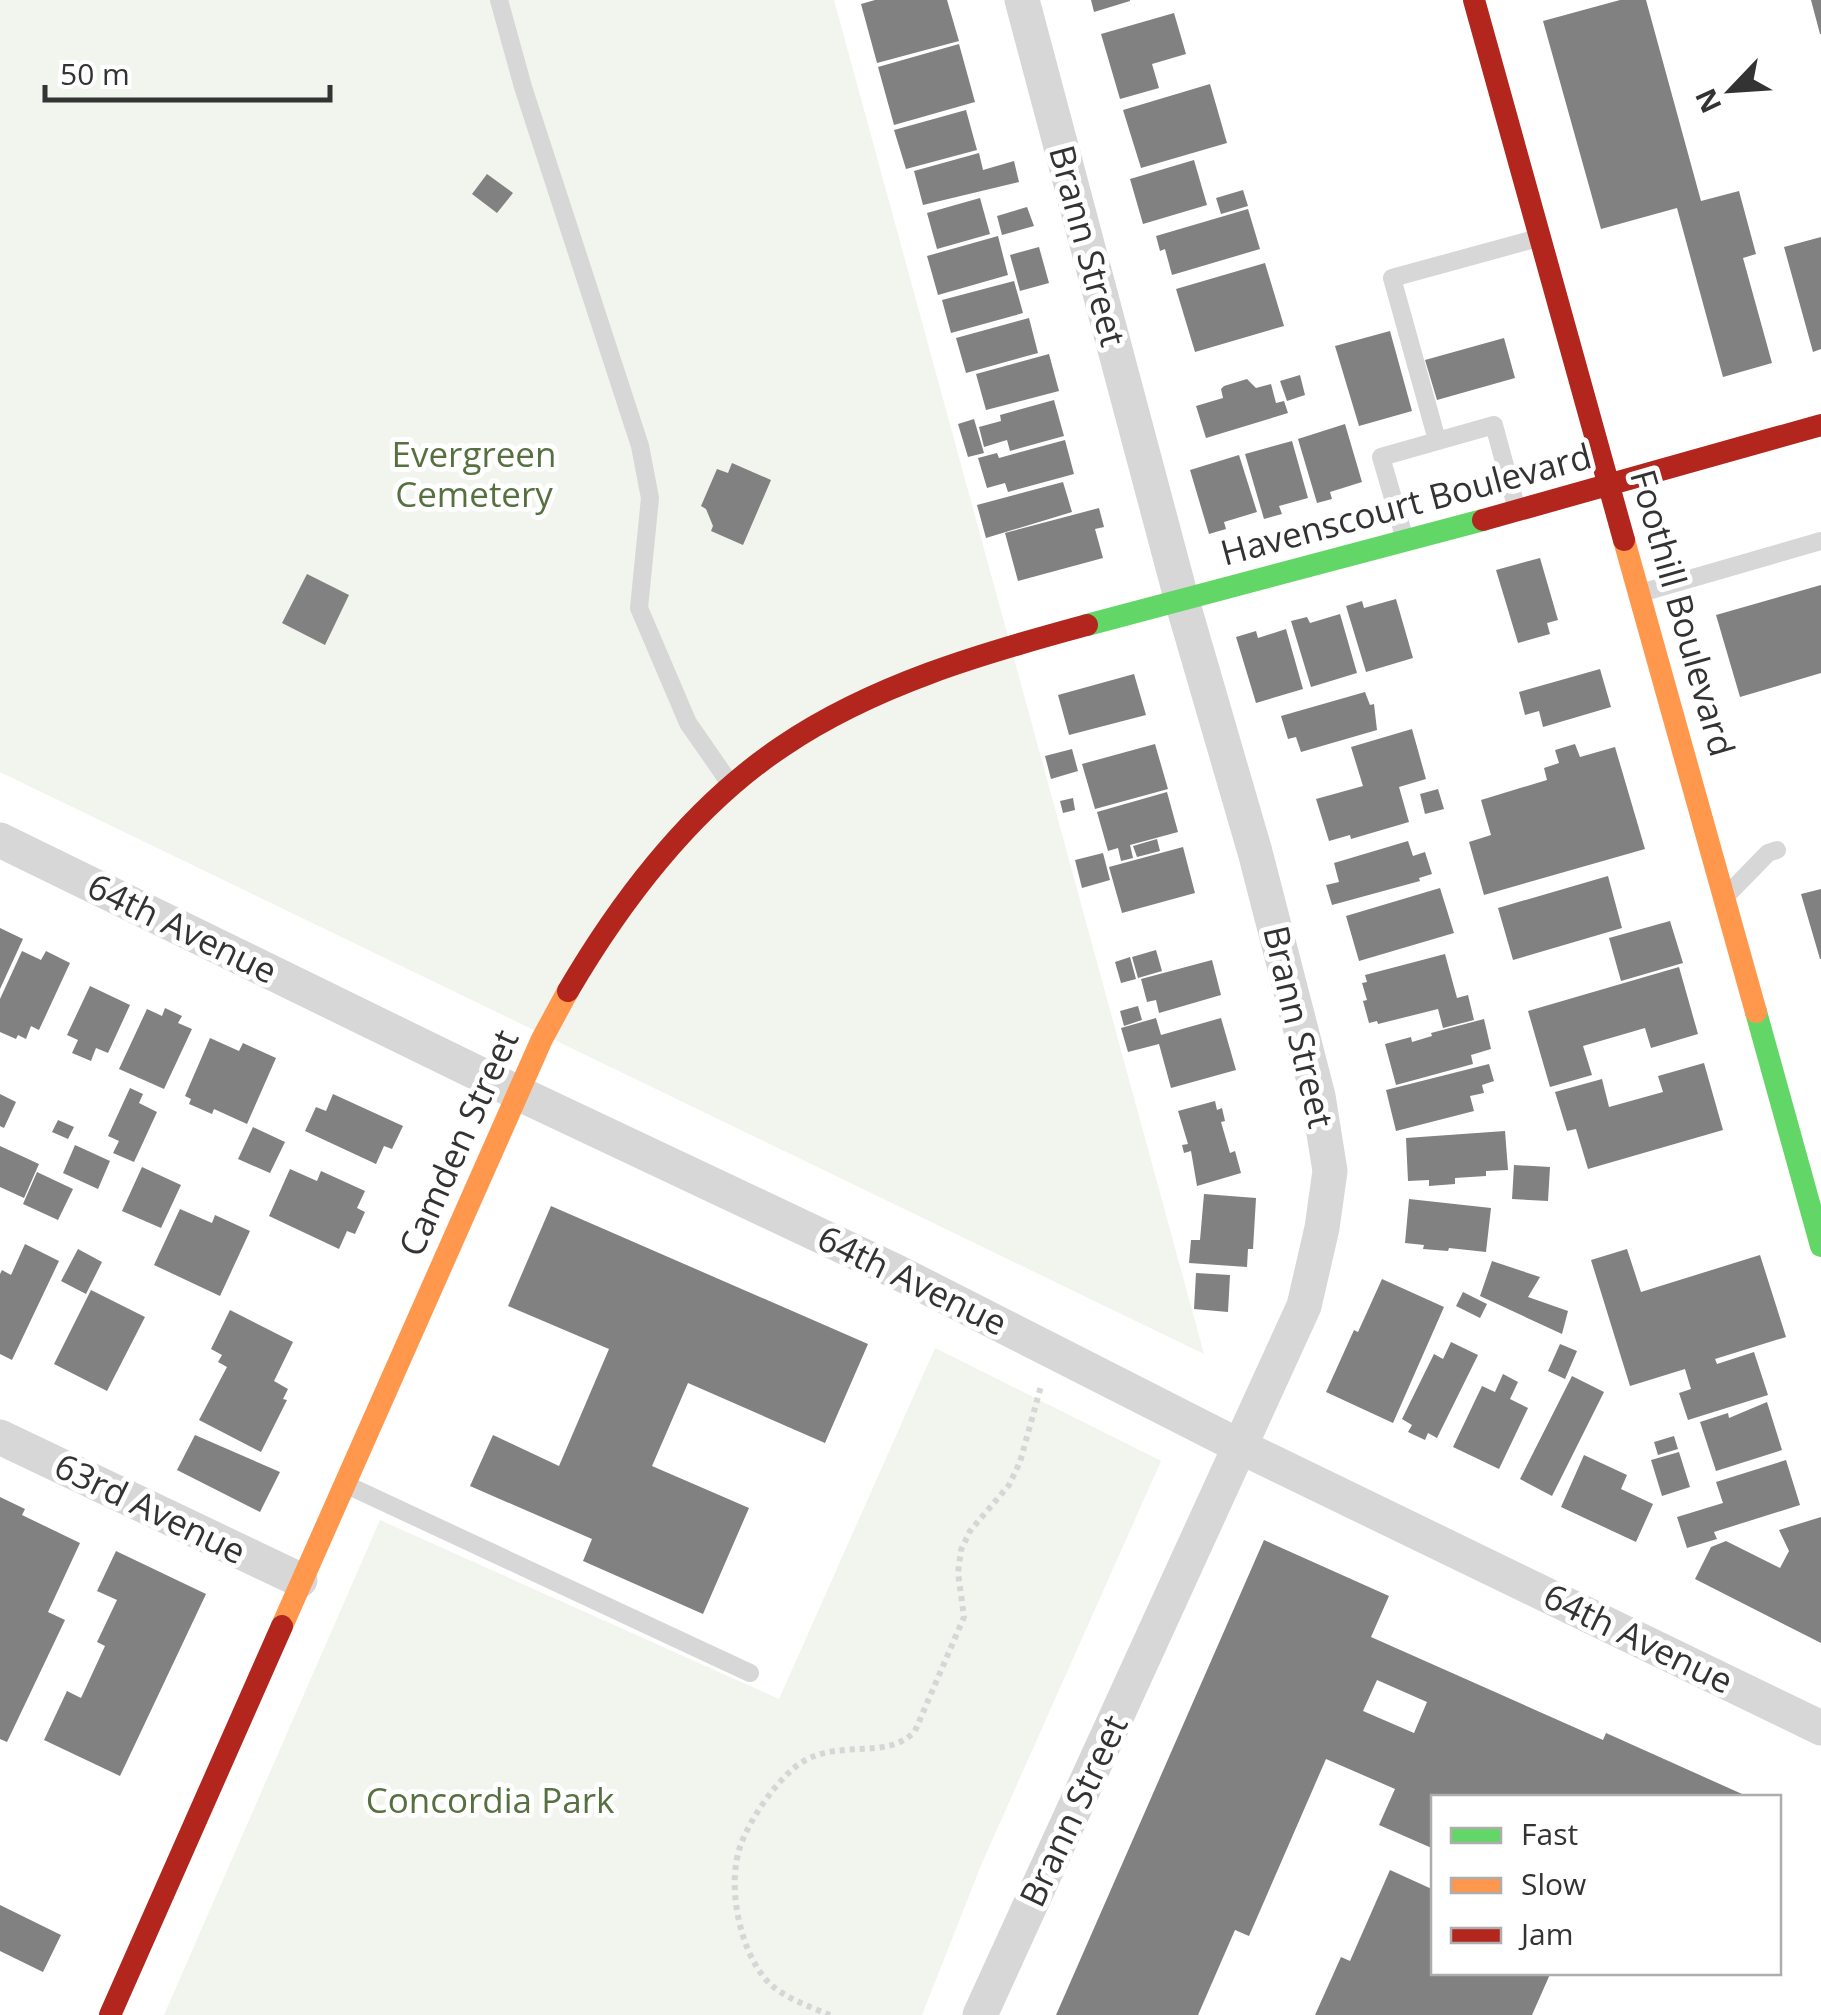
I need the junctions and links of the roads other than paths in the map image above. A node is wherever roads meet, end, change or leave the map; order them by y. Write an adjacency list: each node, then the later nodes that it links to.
1 (499, 0): 13 (lane)
2 (1022, 0): 12 (street, Brann Street)
3 (1474, 0): 4 (street, Foothill Boulevard)
4 (1540, 237): 6 (lane); 7 (street, Foothill Boulevard)
5 (1821, 424): 7 (street, Havenscourt Boulevard)
6 (1437, 440): 8 (lane); 10 (lane)
7 (1611, 486): 8 (street, Havenscourt Boulevard); 11 (street, Foothill Boulevard)
8 (1517, 511): 10 (street, Havenscourt Boulevard)
9 (1821, 541): 11 (lane)
10 (1406, 542): 12 (street, Havenscourt Boulevard)
11 (1640, 593): 16 (street, Foothill Boulevard)
12 (1182, 601): 13 (street, Camden Street); 20 (street, Brann Street)
13 (732, 786): 17 (street, Camden Street)
14 (0, 840): 17 (street, 64th Avenue)
15 (1777, 850): 16 (lane)
16 (1725, 896): 18 (street, Foothill Boulevard)
17 (518, 1093): 20 (street, 64th Avenue); 21 (street, Camden Street)
18 (1821, 1246)
19 (0, 1437): 22 (street, 63rd Avenue)
20 (1241, 1447): 24 (street, 64th Avenue); 26 (street, Brann Street)
21 (347, 1485): 22 (street, Camden Street); 23 (lane)
22 (300, 1580): 25 (street, Camden Street)
23 (750, 1673)
24 (1821, 1728)
25 (110, 2015)
26 (980, 2015)

